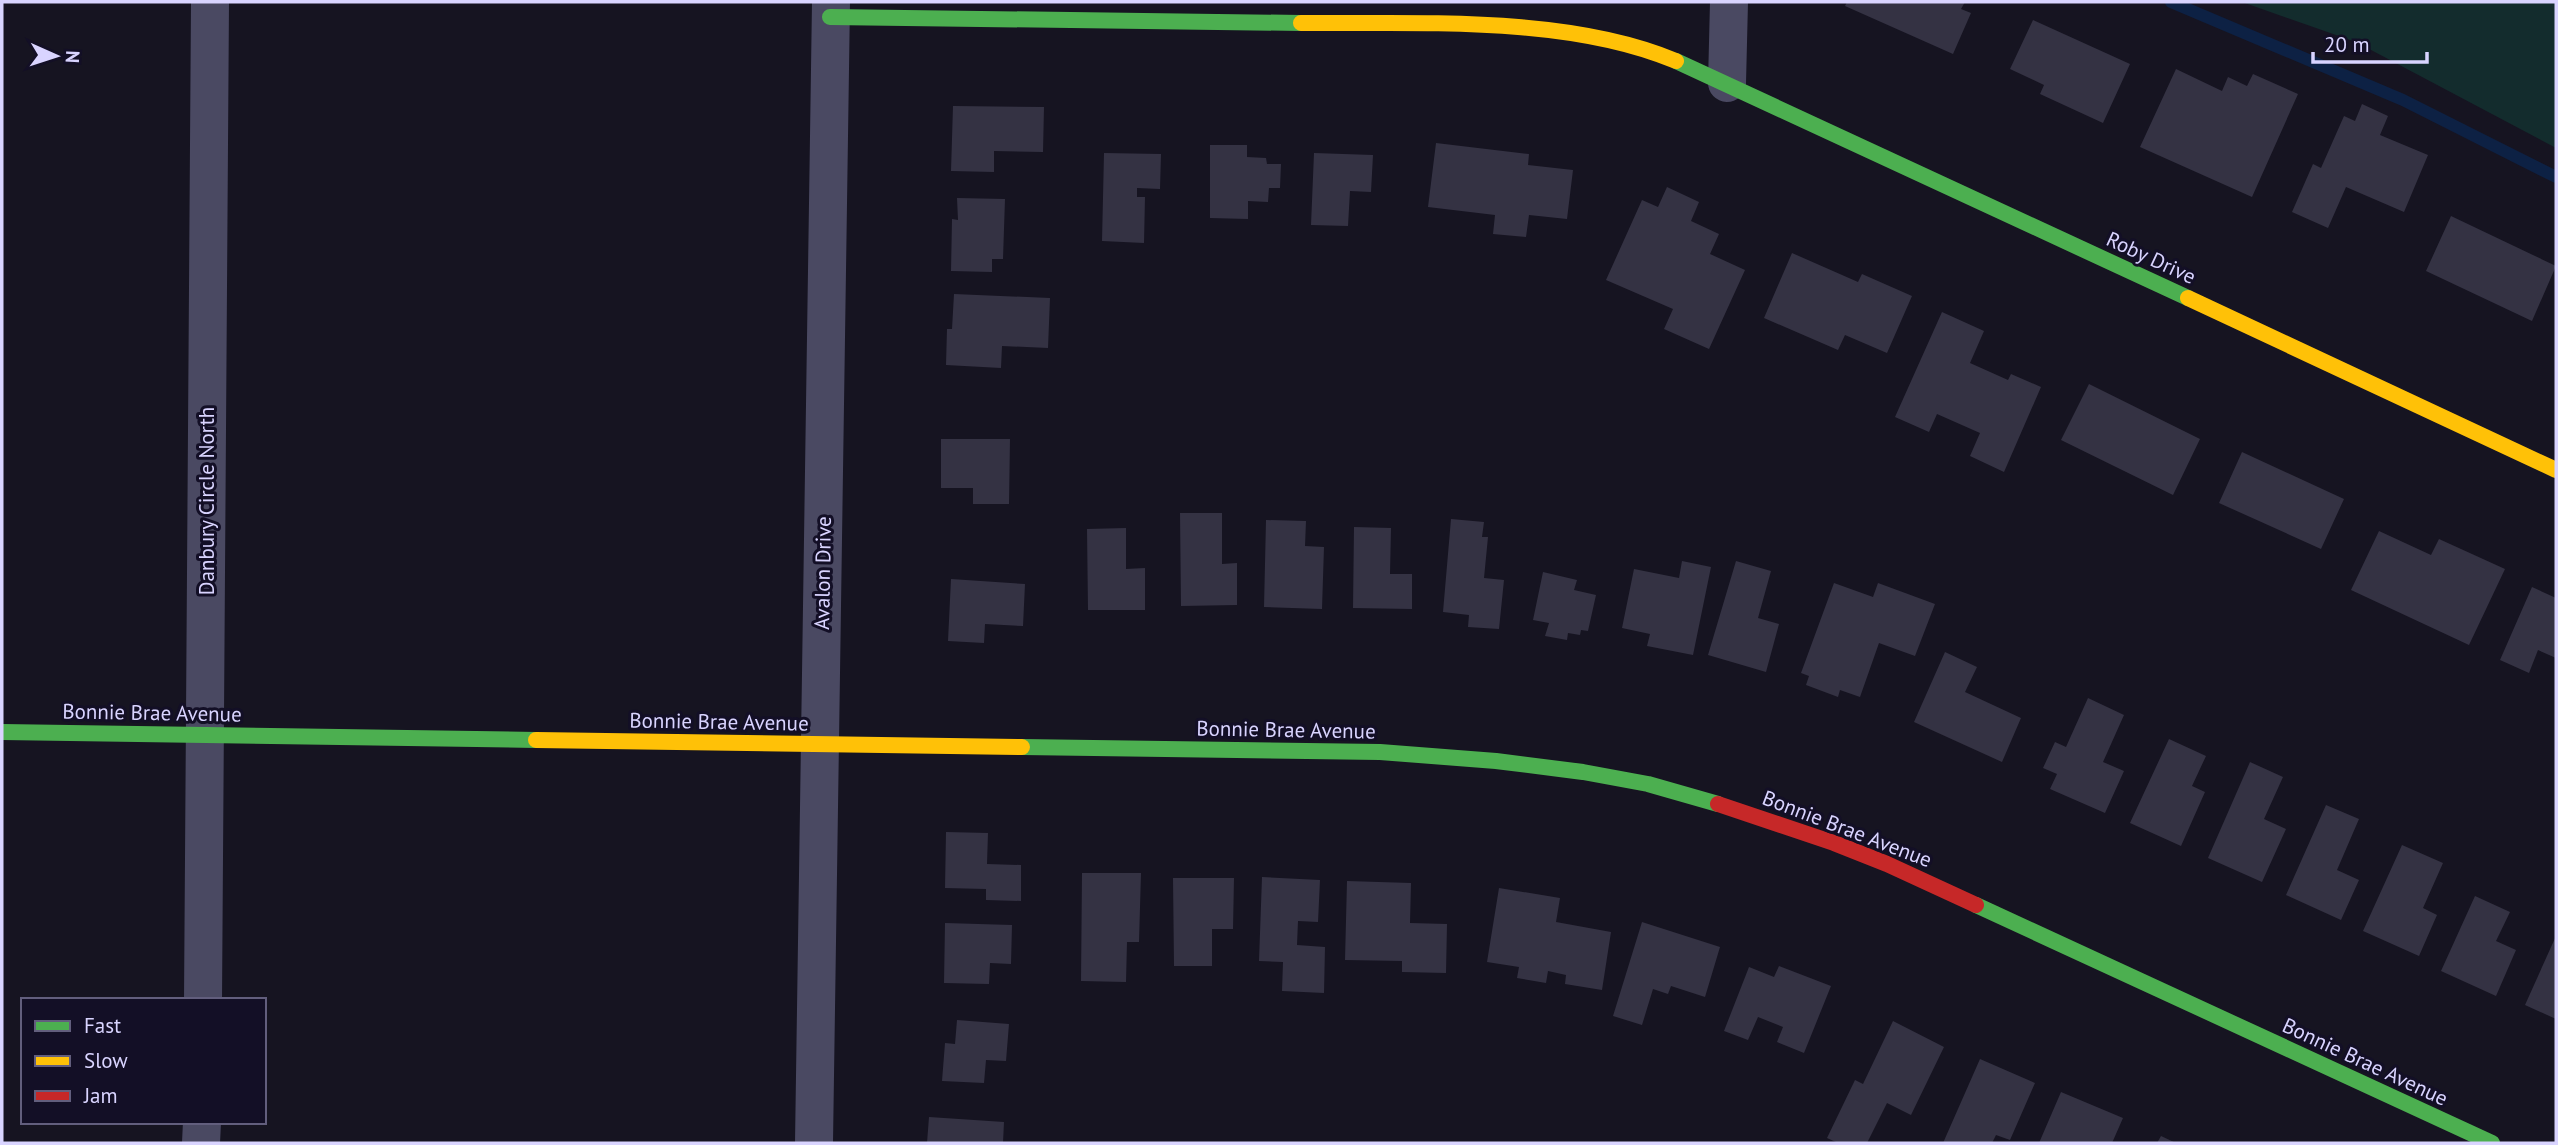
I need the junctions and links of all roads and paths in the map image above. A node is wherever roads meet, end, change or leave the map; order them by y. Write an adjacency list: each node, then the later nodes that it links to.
1 (211, 2): 7 (street, Danbury Circle North)
2 (1729, 2): 4 (street)
3 (830, 9): 4 (street, Roby Drive); 8 (street, Avalon Drive)
4 (1727, 83): 5 (street, Roby Drive)
5 (2556, 470)
6 (2, 732): 7 (street, Bonnie Brae Avenue)
7 (206, 735): 8 (street, Bonnie Brae Avenue); 9 (street, Danbury Circle North)
8 (821, 744): 12 (street, Avalon Drive); 13 (street, Bonnie Brae Avenue)
9 (203, 998)
10 (202, 1124): 11 (street)
11 (201, 1143)
12 (814, 1143)
13 (2492, 1143)

